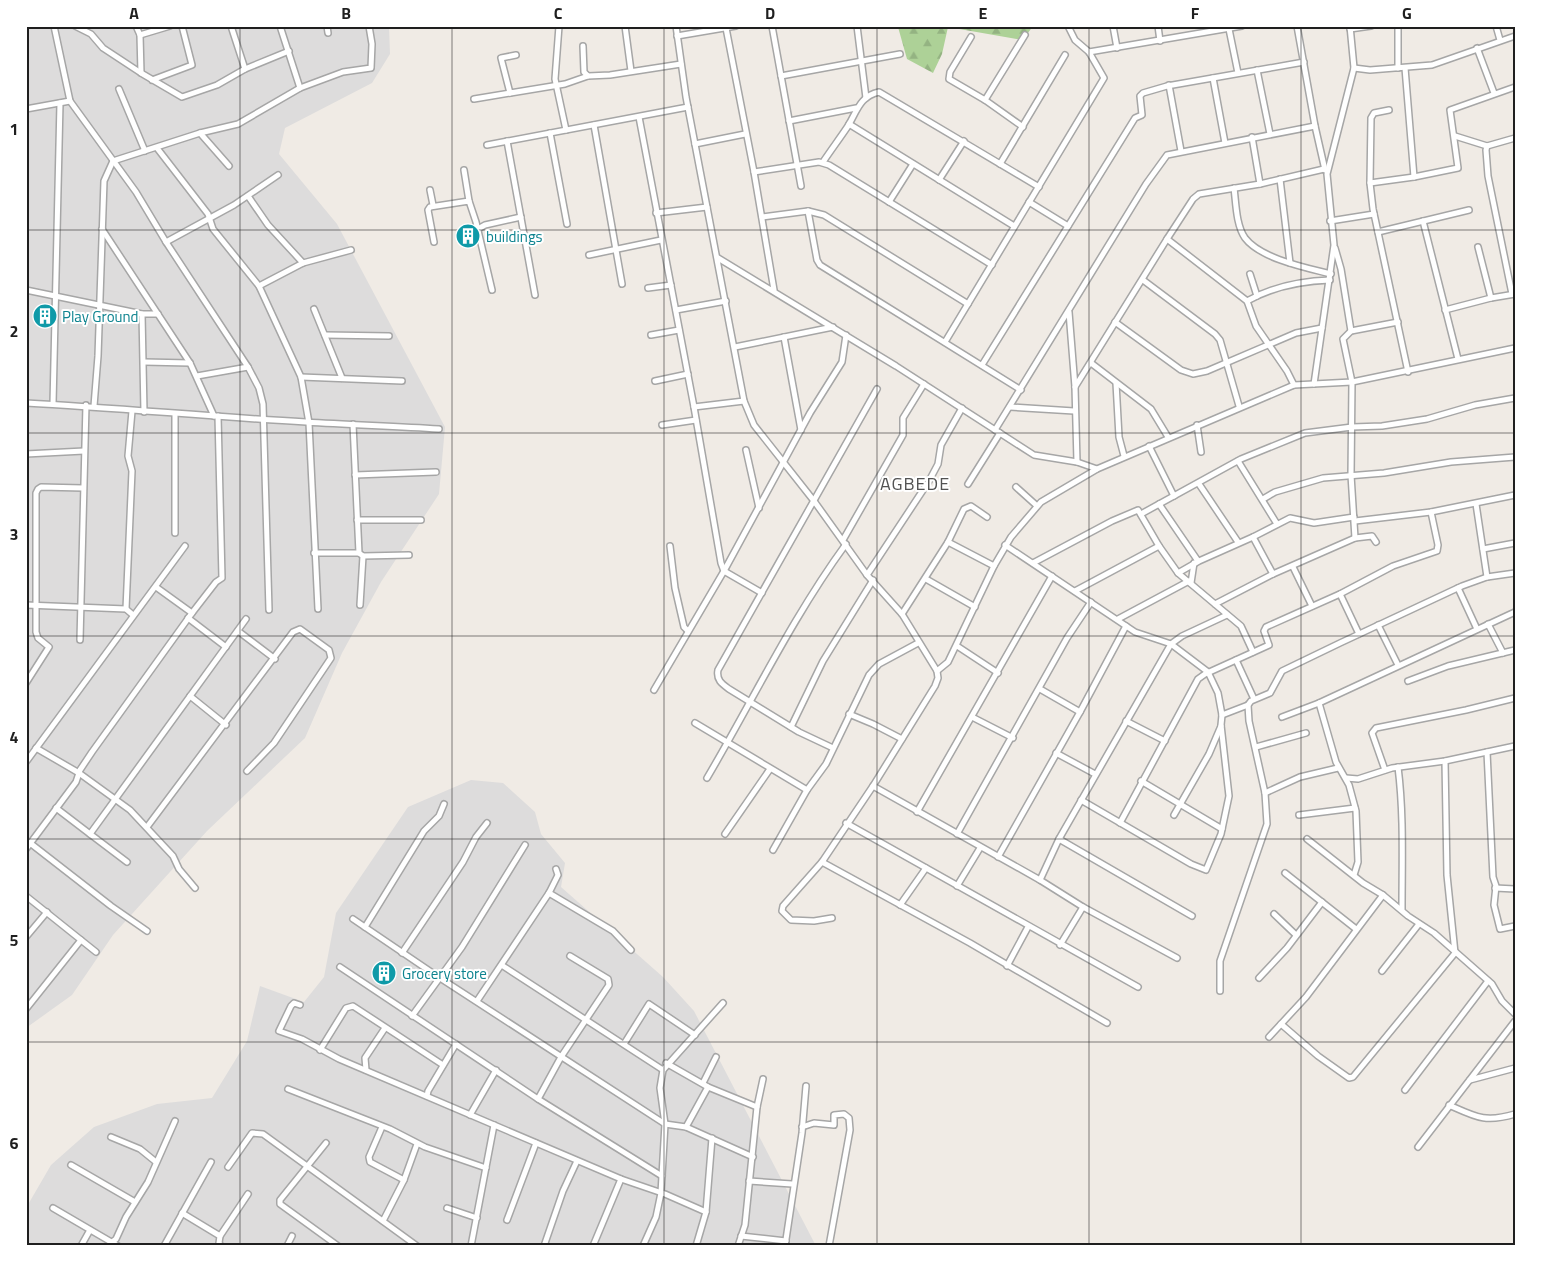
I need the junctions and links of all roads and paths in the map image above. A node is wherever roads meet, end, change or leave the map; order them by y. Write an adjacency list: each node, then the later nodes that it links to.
1 (54, 26): 70 (street)
2 (75, 26): 54 (street)
3 (136, 26): 30 (street)
4 (170, 26): 30 (street)
5 (182, 26): 59 (street)
6 (231, 26): 51 (street)
7 (280, 26): 40 (street)
8 (327, 26): 28 (street)
9 (368, 26): 64 (street)
10 (559, 26): 60 (street)
11 (625, 26): 53 (street)
12 (676, 26): 32 (street)
13 (736, 26): 25 (street)
14 (772, 26): 57 (street)
15 (857, 26): 45 (street)
16 (1068, 26): 41 (street)
17 (1112, 26): 38 (street)
18 (1158, 26): 36 (street)
19 (1204, 26): 29 (street)
20 (1242, 26): 27 (street)
21 (1297, 26): 46 (street)
22 (1371, 26): 26 (street)
23 (1398, 26): 49 (street)
24 (1496, 26): 35 (street)
25 (726, 28): 32 (street); 85 (street)
26 (1350, 28): 48 (street)
27 (1229, 29): 29 (street); 55 (street)
28 (328, 33)
29 (1205, 34): 36 (street)
30 (140, 35): 54 (street)
31 (1025, 35): 69 (street)
32 (677, 36): 47 (street)
33 (1515, 36): 35 (street)
34 (971, 38): 69 (street)
35 (1500, 40): 39 (street)
36 (1160, 41): 38 (street)
37 (583, 46): 56 (street)
38 (1117, 48): 41 (street)
39 (1477, 48): 50 (street); 66 (street)
40 (289, 51): 51 (street); 64 (street)
41 (1089, 52): 115 (street)
42 (900, 54): 45 (street)
43 (516, 55): 65 (street)
44 (1065, 55): 80 (street)
45 (861, 61): 57 (street); 67 (street)
46 (1304, 62): 52 (street); 81 (street)
47 (681, 64): 53 (street); 72 (street)
48 (1354, 68): 49 (street); 106 (street)
49 (1398, 68): 50 (street)
50 (1405, 68): 109 (street)
51 (245, 69): 59 (street)
52 (1257, 70): 55 (street); 86 (street)
53 (631, 71): 56 (street)
54 (141, 73): 59 (street)
55 (1238, 73): 58 (street)
56 (588, 76): 60 (street)
57 (781, 76): 77 (street)
58 (1213, 78): 61 (street); 92 (street)
59 (152, 80)
60 (556, 85): 65 (street); 82 (street)
61 (1170, 86): 97 (street); 137 (street)
62 (1515, 87): 66 (street)
63 (119, 88): 98 (street)
64 (300, 88): 83 (street)
65 (510, 93): 68 (street)
66 (1494, 93): 87 (street)
67 (866, 98): 73 (street); 91 (street)
68 (474, 99)
69 (986, 100): 80 (street)
70 (70, 101): 71 (street); 99 (street)
71 (60, 103): 74 (street); 166 (street)
72 (688, 107): 76 (street); 93 (street)
73 (856, 108): 77 (street); 78 (street)
74 (26, 109)
75 (1389, 110): 112 (street)
76 (639, 117): 79 (street); 126 (street)
77 (789, 121): 101 (street)
78 (849, 124): 100 (street); 102 (street)
79 (594, 125): 82 (street); 147 (street)
80 (1022, 126): 103 (street)
81 (1314, 126): 86 (street); 106 (street)
82 (566, 130): 84 (street)
83 (200, 133): 96 (street); 104 (street)
84 (550, 133): 90 (street); 134 (street)
85 (745, 134): 93 (street); 107 (street)
86 (1270, 134): 88 (street)
87 (1455, 136): 95 (street); 109 (street)
88 (1252, 138): 92 (street); 113 (street)
89 (1515, 138): 95 (street)
90 (507, 141): 94 (street); 128 (street)
91 (964, 141): 103 (street); 111 (street)
92 (1226, 142): 97 (street)
93 (695, 144): 123 (street)
94 (488, 145)
95 (1487, 146): 164 (street)
96 (157, 148): 98 (street); 130 (street)
97 (1181, 151): 176 (street)
98 (145, 152): 99 (street)
99 (113, 161): 138 (street); 143 (street)
100 (823, 162): 101 (street); 120 (street)
101 (797, 164): 107 (street); 114 (street)
102 (913, 164): 111 (street); 120 (street)
103 (1000, 164): 115 (street)
104 (229, 166)
105 (464, 170): 119 (street)
106 (1326, 171): 110 (street); 131 (street)
107 (754, 172): 129 (street)
108 (278, 175): 118 (street)
109 (1414, 177): 112 (street)
110 (1280, 179): 113 (street); 152 (street)
111 (939, 180): 136 (street)
112 (1370, 183): 127 (street)
113 (1260, 184): 116 (street)
114 (801, 186)
115 (1038, 187): 121 (street)
116 (1234, 188): 141 (street); 152 (street)
117 (430, 190): 122 (street)
118 (248, 196): 130 (street); 151 (street)
119 (469, 201): 122 (street); 133 (street)
120 (889, 202): 153 (street)
121 (1029, 202): 136 (street); 137 (street)
122 (433, 205): 144 (street)
123 (707, 207): 126 (street); 150 (street)
124 (1468, 210): 132 (street)
125 (808, 211): 129 (street); 171 (street); 190 (street)
126 (656, 213): 142 (street)
127 (1374, 214): 131 (street); 140 (street)
128 (521, 217): 135 (street); 165 (street)
129 (762, 217): 163 (street)
130 (210, 220): 143 (street); 159 (street)
131 (1330, 221): 145 (street)
132 (1423, 221): 140 (street); 175 (street)
133 (476, 222): 135 (street); 139 (street)
134 (566, 224)
135 (485, 225): 139 (street)
136 (1014, 226): 153 (street)
137 (1068, 226): 199 (street)
138 (102, 229): 172 (street); 178 (street)
139 (478, 229): 162 (street)
140 (1378, 232): 180 (street)
141 (1167, 238): 156 (street); 170 (street)
142 (661, 240): 147 (street); 158 (street)
143 (166, 242): 200 (street)
144 (434, 242)
145 (1334, 246): 155 (street); 184 (street)
146 (1478, 247): 168 (street)
147 (617, 249): 149 (street); 157 (street)
148 (351, 250): 151 (street)
149 (589, 255)
150 (718, 258): 163 (street); 169 (street)
151 (303, 263): 159 (street)
152 (1290, 263): 155 (street)
153 (992, 265): 171 (street)
154 (1250, 274): 167 (street)
155 (1331, 277): 167 (street); 182 (street)
156 (1143, 280): 179 (street); 197 (street)
157 (622, 284)
158 (671, 285): 160 (street); 174 (street)
159 (260, 286): 204 (street)
160 (648, 288)
161 (26, 290): 166 (street)
162 (492, 290)
163 (774, 290): 181 (street)
164 (1514, 294): 168 (street)
165 (535, 295)
166 (55, 296): 172 (street); 219 (street)
167 (1257, 296): 170 (street)
168 (1491, 298): 175 (street)
169 (726, 301): 174 (street); 192 (street)
170 (1247, 301): 191 (street)
171 (968, 304): 190 (street)
172 (98, 305): 177 (street); 221 (street)
173 (314, 309): 185 (street)
174 (676, 310): 183 (street)
175 (1445, 310): 194 (street)
176 (1069, 312): 213 (street); 215 (street)
177 (142, 314): 178 (street); 195 (street)
178 (158, 314): 196 (street)
179 (1115, 322): 197 (street); 198 (street)
180 (1398, 322): 184 (street); 201 (street)
181 (833, 327): 187 (street); 189 (street)
182 (1322, 328): 191 (street); 211 (street)
183 (679, 330): 186 (street); 202 (street)
184 (1350, 331): 208 (street)
185 (325, 335): 188 (street); 205 (street)
186 (651, 335)
187 (846, 335): 210 (street); 239 (street)
188 (389, 336)
189 (784, 337): 192 (street); 239 (street)
190 (944, 342): 199 (street)
191 (1269, 344): 197 (street); 212 (street)
192 (735, 347): 217 (street)
193 (1515, 348): 194 (street)
194 (1458, 359): 201 (street)
195 (144, 362): 196 (street); 228 (street)
196 (190, 363): 203 (street)
197 (1226, 363): 222 (street)
198 (1091, 364): 209 (street); 213 (street)
199 (982, 365): 215 (street)
200 (248, 367): 203 (street); 231 (street)
201 (1408, 372): 208 (street)
202 (688, 374): 207 (street); 223 (street)
203 (197, 376): 230 (street)
204 (301, 377): 205 (street); 233 (street)
205 (342, 378): 206 (street)
206 (402, 381)
207 (655, 381)
208 (1352, 382): 211 (street); 237 (street)
209 (1116, 383): 241 (street); 247 (street)
210 (924, 384): 225 (street); 278 (street)
211 (1314, 384): 212 (street)
212 (1294, 385): 222 (street)
213 (1075, 387): 227 (street)
214 (877, 390): 263 (street)
215 (1021, 390): 224 (street)
216 (1515, 398): 237 (street)
217 (744, 401): 223 (street); 251 (street)
218 (26, 403): 219 (street)
219 (53, 404): 220 (street)
220 (86, 405): 221 (street); 244 (street)
221 (94, 406): 226 (street)
222 (1239, 406): 236 (street)
223 (694, 407): 232 (street)
224 (1010, 407): 227 (street); 240 (street)
225 (962, 408): 240 (street); 299 (street)
226 (132, 411): 228 (street); 318 (street)
227 (1074, 411): 250 (street)
228 (144, 412): 229 (street)
229 (174, 414): 230 (street); 275 (street)
230 (216, 416): 231 (street); 321 (street)
231 (264, 420): 233 (street); 320 (street)
232 (696, 420): 235 (street); 295 (street)
233 (309, 423): 234 (street); 288 (street)
234 (353, 424): 238 (street); 254 (street)
235 (662, 425)
236 (1197, 425): 241 (street); 245 (street)
237 (1352, 427): 249 (street); 255 (street)
238 (439, 429)
239 (801, 431): 251 (street)
240 (998, 432): 250 (street); 256 (street)
241 (1168, 437): 242 (street)
242 (1148, 446): 247 (street); 261 (street)
243 (746, 450): 267 (street)
244 (84, 451): 246 (street); 259 (street)
245 (1201, 452)
246 (26, 454)
247 (1124, 456): 252 (street)
248 (1515, 457): 255 (street)
249 (1238, 461): 257 (street); 262 (street)
250 (1076, 462): 252 (street)
251 (786, 464): 263 (street); 267 (street)
252 (1097, 469): 266 (street)
253 (436, 472): 254 (street)
254 (355, 475): 272 (street)
255 (1351, 475): 262 (street); 271 (street)
256 (968, 484)
257 (1199, 484): 261 (street); 280 (street)
258 (1016, 487): 266 (street)
259 (83, 488): 313 (street); 315 (street)
260 (1515, 495): 265 (street)
261 (1174, 496): 264 (street)
262 (1263, 500): 274 (street)
263 (814, 501): 278 (street); 308 (street)
264 (1160, 504): 269 (street); 291 (street)
265 (1476, 504): 268 (street); 287 (street)
266 (1036, 505): 283 (street)
267 (759, 508): 295 (street)
268 (1431, 512): 271 (street); 309 (street)
269 (1141, 514): 286 (street); 292 (street)
270 (987, 517): 279 (street)
271 (1354, 519): 274 (street); 277 (street)
272 (357, 520): 273 (street); 289 (street)
273 (421, 520)
274 (1278, 524): 276 (street)
275 (176, 534)
276 (1253, 537): 280 (street); 298 (street)
277 (1354, 538): 281 (street); 294 (street)
278 (844, 542): 299 (street); 357 (street)
279 (948, 542): 293 (street); 302 (street)
280 (1238, 542): 291 (street)
281 (1376, 542)
282 (1515, 543): 287 (street)
283 (1005, 545): 292 (street); 293 (street)
284 (185, 546): 305 (street)
285 (670, 546): 334 (street)
286 (1159, 546): 296 (street); 307 (street)
287 (1483, 548): 301 (street)
288 (314, 553): 289 (street); 319 (street)
289 (361, 554): 290 (street); 314 (street)
290 (409, 555)
291 (1196, 562): 296 (street); 304 (street)
292 (1033, 563): 300 (street)
293 (994, 566): 317 (street)
294 (1293, 567): 298 (street); 316 (street)
295 (724, 570): 308 (street); 334 (street)
296 (1178, 573): 304 (street)
297 (1515, 573): 301 (street)
298 (1273, 574): 311 (street)
299 (867, 575): 303 (street)
300 (1052, 576): 307 (street); 349 (street)
301 (1487, 577): 306 (street)
302 (926, 579): 317 (street); 323 (street)
303 (873, 580): 323 (street); 369 (street)
304 (1190, 582): 311 (street); 328 (street)
305 (156, 587): 321 (street); 324 (street)
306 (1458, 588): 330 (street); 332 (street)
307 (1075, 591): 310 (street)
308 (762, 593): 357 (street)
309 (1340, 594): 316 (street); 335 (street)
310 (1091, 602): 328 (street); 352 (street)
311 (1215, 604): 325 (street)
312 (26, 605): 313 (street)
313 (35, 605): 315 (street); 351 (street)
314 (360, 605)
315 (82, 606): 318 (street); 336 (street)
316 (1312, 606): 342 (street)
317 (975, 607): 339 (street)
318 (126, 609): 324 (street)
319 (318, 609)
320 (269, 610)
321 (192, 612): 326 (street)
322 (1515, 612): 329 (street)
323 (902, 614): 337 (street)
324 (133, 615): 377 (street)
325 (1227, 615): 338 (street); 342 (street)
326 (188, 618): 340 (street); 388 (street)
327 (246, 619): 333 (street)
328 (1118, 619): 331 (street)
329 (1488, 624): 332 (street); 343 (street)
330 (1378, 625): 335 (street); 346 (street)
331 (1126, 626): 338 (street); 360 (street)
332 (1477, 629): 346 (street)
333 (238, 631): 340 (street); 344 (street)
334 (688, 631): 353 (street)
335 (1359, 634): 356 (street)
336 (80, 640)
337 (918, 643): 347 (street); 361 (street)
338 (1171, 644): 348 (street); 365 (street)
339 (957, 646): 347 (street); 349 (street)
340 (226, 647): 354 (street)
341 (1515, 650): 343 (street)
342 (1253, 652): 345 (street)
343 (1503, 653): 350 (street)
344 (274, 659): 367 (street); 387 (street)
345 (1236, 660): 348 (street); 356 (street)
346 (1398, 665): 358 (street)
347 (937, 671): 372 (street)
348 (1208, 672): 362 (street); 373 (street)
349 (998, 673): 363 (street)
350 (1408, 681)
351 (26, 683)
352 (1040, 689): 360 (street); 371 (street)
353 (654, 690)
354 (190, 696): 367 (street); 396 (street)
355 (1515, 698): 386 (street)
356 (1254, 699): 359 (street)
357 (751, 702): 369 (street); 374 (street)
358 (1319, 703): 364 (street); 384 (street)
359 (1248, 705): 362 (street); 376 (street)
360 (1080, 712): 380 (street)
361 (849, 714): 372 (street); 378 (street)
362 (1222, 714): 368 (street)
363 (972, 717): 371 (street); 402 (street)
364 (1282, 717)
365 (1126, 721): 373 (street); 389 (street)
366 (695, 723): 374 (street)
367 (226, 725): 408 (street)
368 (1221, 725): 399 (street); 409 (street)
369 (791, 727): 378 (street)
370 (1306, 733): 376 (street)
371 (1013, 738): 412 (street)
372 (902, 739): 393 (street)
373 (1165, 741): 392 (street)
374 (728, 743): 385 (street); 390 (street)
375 (1515, 746): 379 (street)
376 (1256, 747): 395 (street)
377 (36, 748): 382 (street); 388 (street)
378 (834, 748): 394 (street)
379 (1487, 752): 381 (street); 430 (street)
380 (1056, 754): 389 (street); 420 (street)
381 (1445, 761): 383 (street); 457 (street)
382 (26, 762)
383 (1398, 767): 386 (street); 438 (street)
384 (1338, 768): 391 (street); 395 (street)
385 (770, 769): 394 (street); 411 (street)
386 (1385, 770): 391 (street)
387 (247, 771)
388 (79, 773): 396 (street); 400 (street)
389 (1095, 774): 397 (street)
390 (707, 778)
391 (1346, 778): 401 (street)
392 (1141, 781): 399 (street); 407 (street)
393 (873, 786): 402 (street); 406 (street)
394 (807, 790): 419 (street)
395 (1265, 793): 468 (street)
396 (114, 799): 408 (street); 410 (street)
397 (1081, 800): 407 (street); 413 (street)
398 (444, 804): 447 (street)
399 (1179, 804): 403 (street); 409 (street)
400 (56, 808): 410 (street); 415 (street)
401 (1355, 808): 404 (street); 426 (street)
402 (917, 812): 412 (street)
403 (1174, 815)
404 (1299, 815)
405 (487, 823): 456 (street)
406 (846, 823): 422 (street); 423 (street)
407 (1120, 823): 409 (street)
408 (147, 827): 429 (street)
409 (1222, 829)
410 (90, 834): 421 (street)
411 (725, 834)
412 (958, 834): 418 (street)
413 (1059, 839): 427 (street); 441 (street)
414 (1307, 839): 426 (street)
415 (30, 843): 417 (street); 449 (street)
416 (525, 844): 464 (street)
417 (26, 848)
418 (980, 848): 420 (street); 428 (street)
419 (773, 850)
420 (998, 857): 427 (street)
421 (126, 862)
422 (822, 862): 436 (street); 442 (street)
423 (926, 868): 428 (street); 436 (street)
424 (556, 869): 432 (street)
425 (1285, 873): 435 (street)
426 (1354, 875): 433 (street)
427 (1040, 880): 437 (street)
428 (957, 886): 445 (street)
429 (195, 888)
430 (1496, 888): 431 (street); 446 (street)
431 (1515, 889)
432 (549, 893): 454 (street); 460 (street)
433 (1383, 895): 438 (street); 448 (street)
434 (26, 896): 439 (street)
435 (1322, 902): 448 (street); 450 (street)
436 (900, 905): 461 (street)
437 (1083, 907): 453 (street); 459 (street)
438 (1402, 909): 444 (street)
439 (47, 912): 451 (street); 452 (street)
440 (1274, 914): 450 (street)
441 (1192, 916)
442 (832, 918)
443 (353, 919): 447 (street)
444 (1419, 924): 457 (street); 463 (street)
445 (1028, 926): 453 (street); 461 (street)
446 (1515, 926)
447 (365, 927): 456 (street)
448 (1356, 929): 478 (street)
449 (147, 931)
450 (1296, 935): 465 (street)
451 (26, 937)
452 (81, 940): 455 (street); 472 (street)
453 (1060, 945): 467 (street)
454 (631, 950)
455 (96, 952)
456 (402, 953): 464 (street)
457 (1455, 953): 466 (street); 478 (street)
458 (570, 956): 475 (street)
459 (1177, 958)
460 (503, 966): 469 (street); 475 (street)
461 (1007, 966): 477 (street)
462 (340, 967): 474 (street)
463 (1382, 971)
464 (440, 978): 469 (street); 474 (street)
465 (1259, 978)
466 (1488, 981): 473 (street); 499 (street)
467 (1138, 987)
468 (1220, 991)
469 (477, 1001): 485 (street)
470 (723, 1003): 480 (street)
471 (300, 1005): 484 (street)
472 (26, 1009)
473 (1515, 1014)
474 (412, 1016): 482 (street)
475 (585, 1020): 483 (street); 485 (street)
476 (1515, 1021): 494 (street)
477 (1107, 1023)
478 (1281, 1024): 481 (street)
479 (385, 1028): 484 (street); 488 (street); 490 (street)
480 (695, 1035): 483 (street); 487 (street)
481 (1269, 1037)
482 (456, 1044): 488 (street); 491 (street)
483 (624, 1044): 492 (street)
484 (320, 1050): 490 (street)
485 (561, 1057): 501 (street); 507 (street)
486 (716, 1057): 495 (street)
487 (666, 1064): 492 (street); 495 (street)
488 (443, 1065): 500 (street)
489 (1515, 1068): 494 (street)
490 (366, 1070): 500 (street)
491 (496, 1070): 501 (street); 505 (street)
492 (663, 1070): 507 (street)
493 (763, 1079): 503 (street)
494 (1470, 1080): 502 (street)
495 (703, 1083): 497 (street)
496 (806, 1086): 511 (street)
497 (708, 1087): 503 (street); 510 (street)
498 (288, 1089): 509 (street)
499 (1405, 1090)
500 (428, 1096): 505 (street)
501 (538, 1098): 526 (street)
502 (1449, 1105): 504 (street); 517 (street)
503 (757, 1107): 518 (street)
504 (1515, 1114)
505 (470, 1115): 508 (street)
506 (175, 1121): 520 (street)
507 (665, 1124): 510 (street); 526 (street)
508 (494, 1126): 515 (street); 525 (street)
509 (382, 1127): 516 (street); 528 (street)
510 (686, 1128): 513 (street)
511 (802, 1128): 530 (street); 561 (street)
512 (111, 1137): 520 (street)
513 (712, 1138): 518 (street); 536 (street)
514 (326, 1143): 524 (street)
515 (536, 1143): 519 (street); 539 (street)
516 (417, 1144): 525 (street); 528 (street)
517 (1418, 1147)
518 (753, 1157): 529 (street)
519 (577, 1161): 527 (street); 556 (street)
520 (156, 1162): 533 (street)
521 (211, 1162): 537 (street)
522 (71, 1165): 533 (street)
523 (228, 1167): 524 (street)
524 (307, 1167): 540 (street); 553 (street)
525 (486, 1168): 538 (street)
526 (662, 1176): 531 (street)
527 (621, 1179): 531 (street); 557 (street)
528 (404, 1180): 540 (street)
529 (749, 1181): 530 (street); 544 (street)
530 (792, 1184): 547 (street)
531 (661, 1193): 536 (street); 558 (street)
532 (248, 1194): 542 (street)
533 (135, 1202): 545 (street)
534 (53, 1208): 541 (street)
535 (447, 1208): 538 (street)
536 (706, 1212): 559 (street)
537 (182, 1213): 542 (street); 550 (street)
538 (477, 1218): 555 (street)
539 (507, 1220)
540 (383, 1221): 554 (street)
541 (90, 1230): 546 (street); 548 (street)
542 (220, 1236): 551 (street)
543 (292, 1236): 552 (street)
544 (741, 1236): 547 (street); 560 (street)
545 (116, 1239): 546 (street); 549 (street)
546 (111, 1243): 549 (street)
547 (785, 1243)
548 (80, 1246)
549 (118, 1246)
550 (164, 1246)
551 (221, 1246)
552 (287, 1246)
553 (338, 1246)
554 (417, 1246)
555 (471, 1246)
556 (544, 1246)
557 (593, 1246)
558 (643, 1246)
559 (696, 1246)
560 (738, 1246)
561 (829, 1246)

